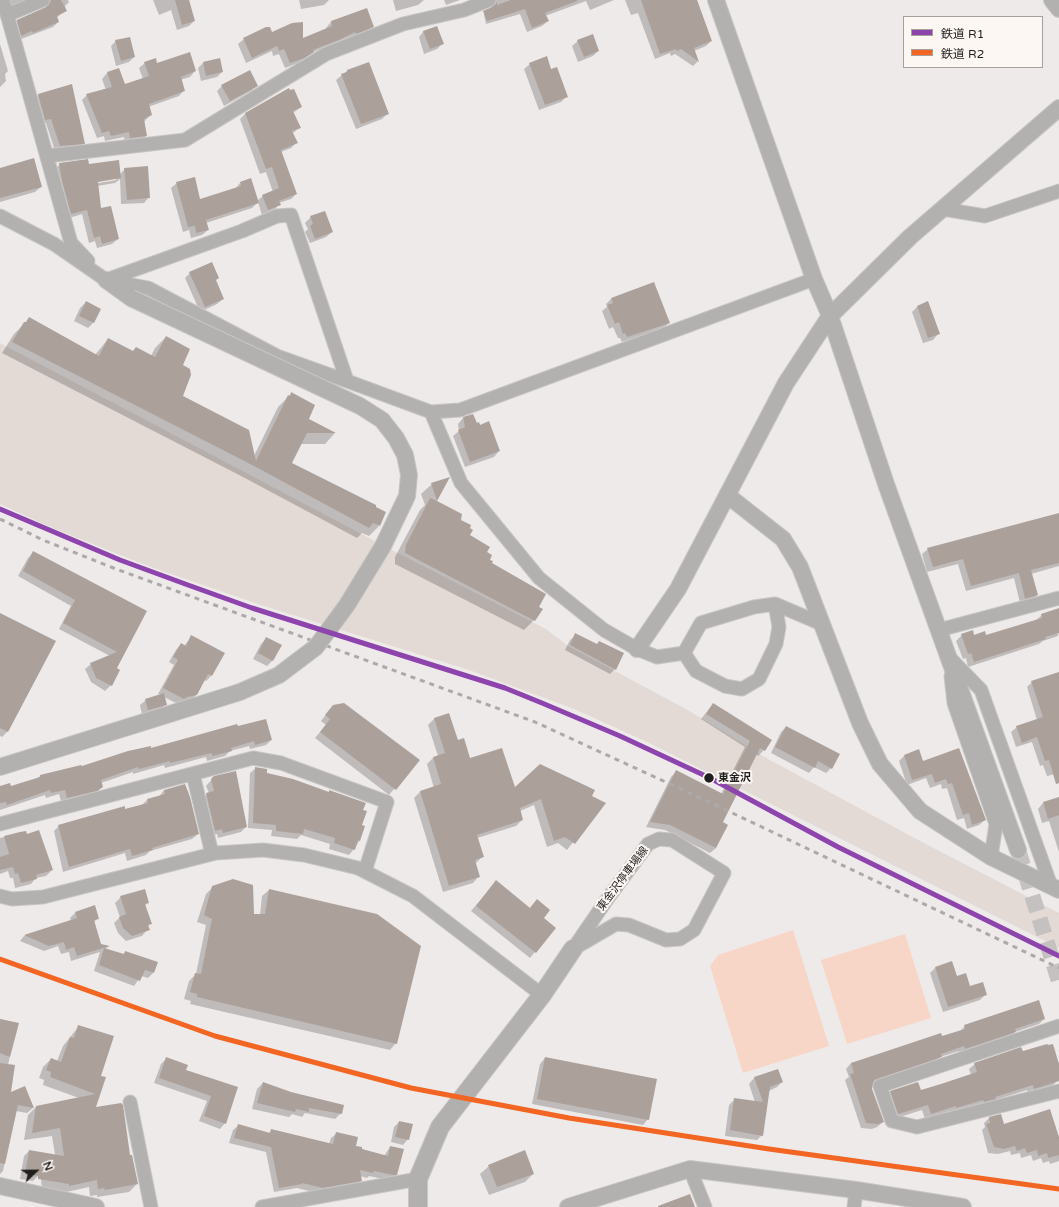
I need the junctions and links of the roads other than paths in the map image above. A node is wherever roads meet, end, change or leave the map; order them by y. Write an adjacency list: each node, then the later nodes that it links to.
1 (3, 0): 7 (street)
2 (42, 0): 7 (street)
3 (489, 0): 9 (street)
4 (716, 0): 13 (street)
5 (1052, 0): 6 (street)
6 (1059, 9)
7 (7, 15): 9 (street)
8 (1059, 108): 11 (street)
9 (47, 156): 14 (street)
10 (1059, 191): 11 (street)
11 (943, 209): 15 (street)
12 (0, 216): 14 (street)
13 (814, 279): 15 (street); 17 (street)
14 (106, 280): 16 (street); 16 (street); 26 (street, bridge)
15 (830, 316): 18 (street); 22 (street)
16 (347, 381): 17 (street)
17 (431, 412): 23 (street)
18 (728, 495): 21 (street); 23 (street)
19 (1059, 598): 22 (street)
20 (775, 604): 21 (street); 24 (street); 24 (street)
21 (822, 624): 31 (street)
22 (939, 630): 25 (street)
23 (637, 649): 24 (street)
24 (684, 653)
25 (950, 658): 29 (street); 31 (street); 33 (street)
26 (0, 767)
27 (193, 774): 28 (street); 30 (street); 32 (street)
28 (0, 824)
29 (1018, 850)
30 (212, 854): 32 (street); 34 (street)
31 (991, 857): 33 (street)
32 (365, 872): 36 (street)
33 (1055, 888)
34 (0, 896)
35 (573, 949): 35 (street, 東金沢停車場線); 36 (main road, 東金沢停車場線)
36 (542, 995): 41 (main road, 東金沢停車場線)
37 (1059, 1026): 38 (street)
38 (1059, 1091)
39 (130, 1102): 47 (street)
40 (690, 1169): 43 (street); 50 (street); 51 (street)
41 (418, 1180): 45 (street); 49 (main road, 東金沢停車場線)
42 (0, 1186): 44 (street)
43 (856, 1190): 52 (street); 53 (street)
44 (44, 1201): 46 (street)
45 (279, 1206): 48 (street)
46 (96, 1207)
47 (151, 1207)
48 (262, 1207)
49 (418, 1207)
50 (569, 1207)
51 (705, 1207)
52 (854, 1207)
53 (963, 1207)

